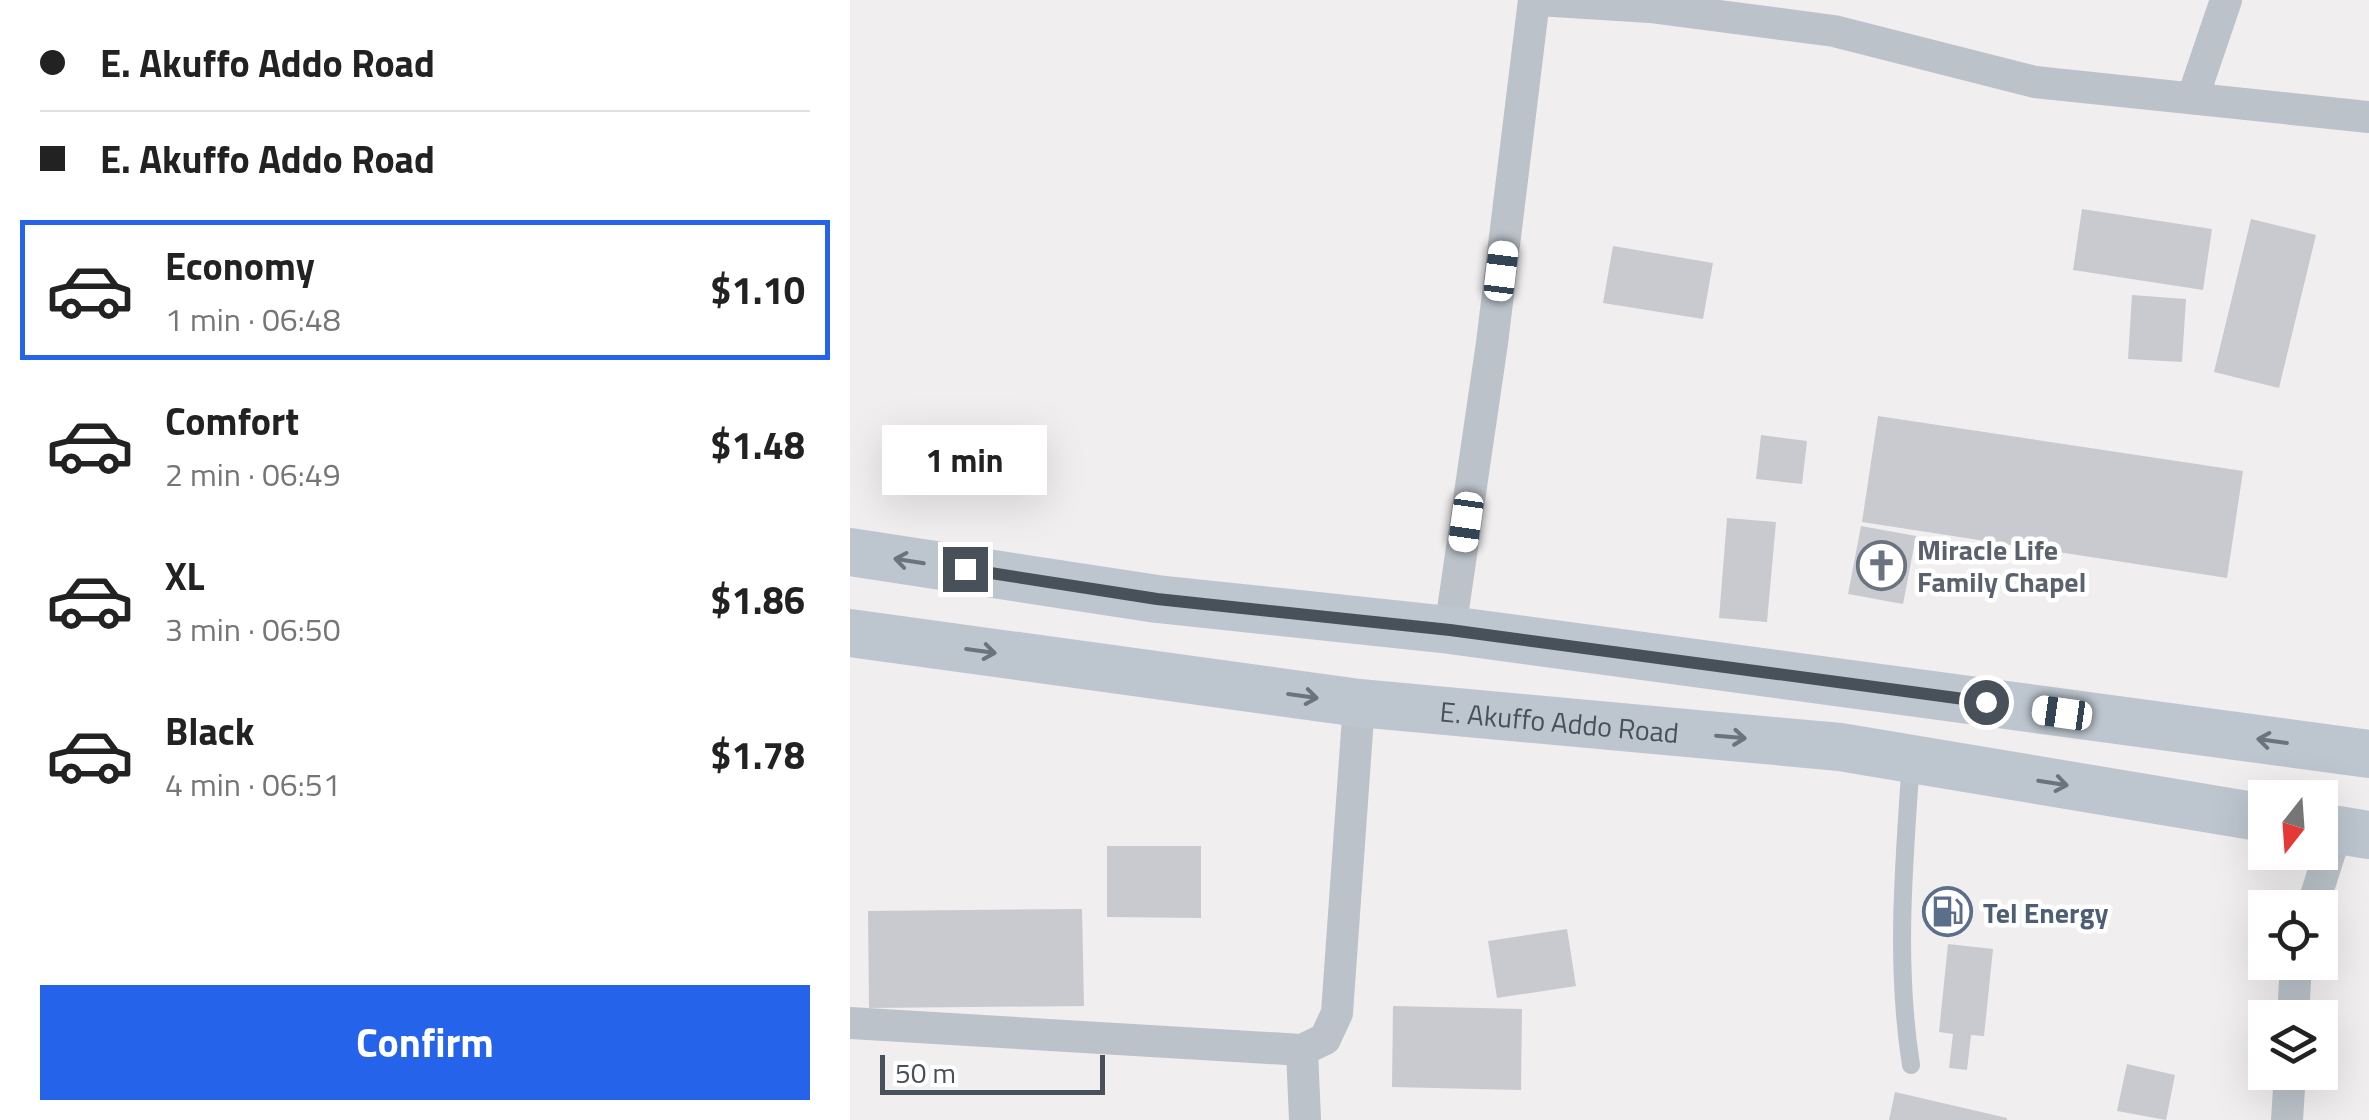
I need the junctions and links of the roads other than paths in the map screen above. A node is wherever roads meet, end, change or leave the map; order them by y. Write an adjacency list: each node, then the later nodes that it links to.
1 (1536, 0): 3 (street); 6 (street)
2 (2226, 0): 3 (street)
3 (2193, 98): 4 (street)
4 (2369, 116)
5 (850, 552): 6 (main road, one-way to 5)
6 (1450, 630): 9 (main road, one-way to 6)
7 (850, 633): 8 (main road, E. Akuffo Addo Road, one-way to 8)
8 (1359, 703): 10 (main road, E. Akuffo Addo Road, one-way to 10); 15 (street)
9 (2369, 754)
10 (1911, 759): 11 (main road, E. Akuffo Addo Road, one-way to 11); 16 (lane)
11 (2248, 815)
12 (2342, 830): 13 (street)
13 (2319, 890)
14 (850, 1023): 15 (street)
15 (1302, 1050): 18 (street)
16 (1911, 1066)
17 (2289, 1090): 19 (street)
18 (1305, 1120)
19 (2287, 1120)

